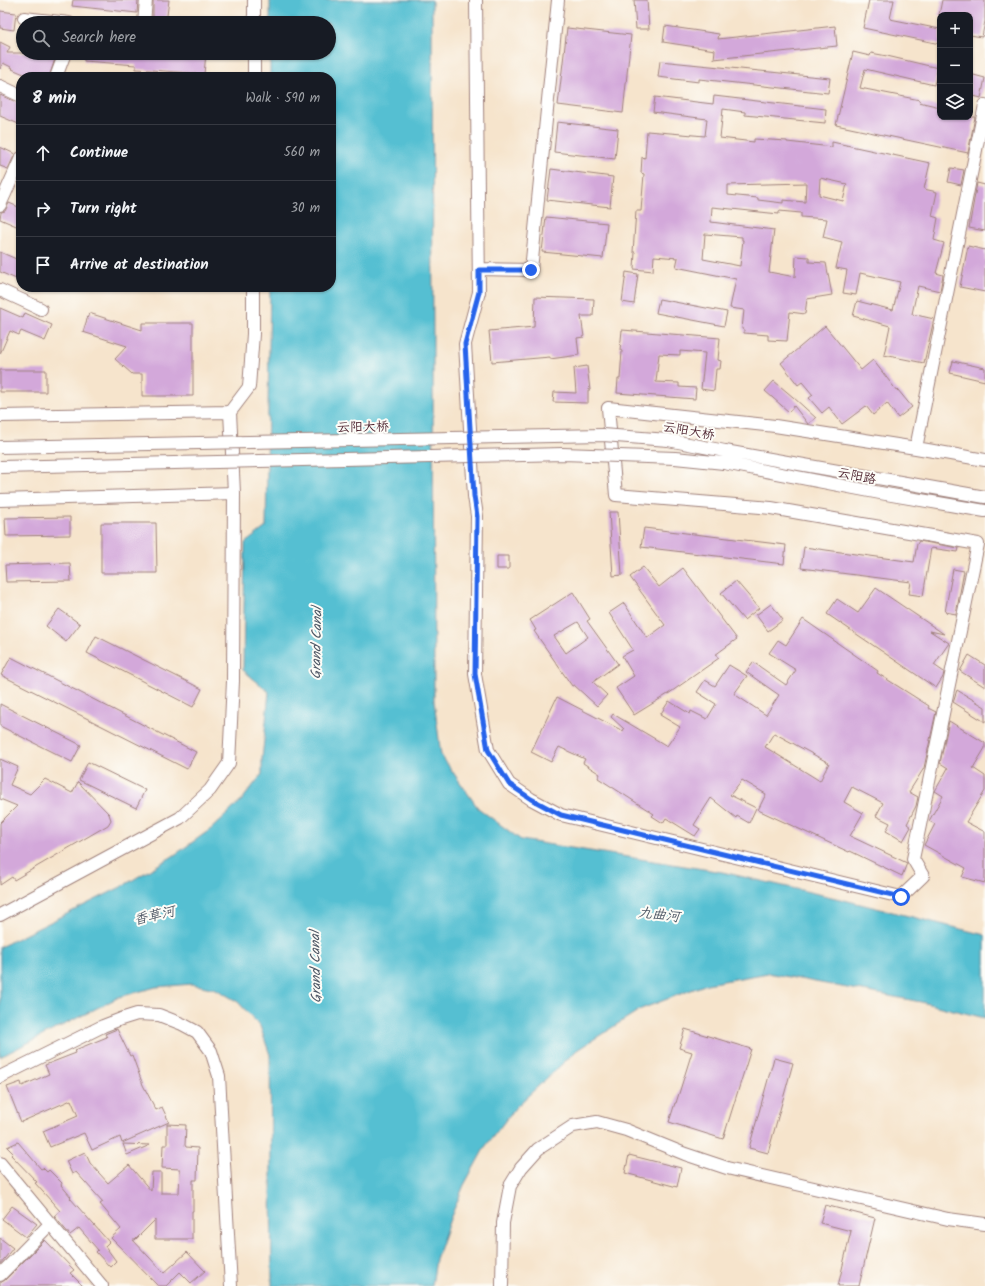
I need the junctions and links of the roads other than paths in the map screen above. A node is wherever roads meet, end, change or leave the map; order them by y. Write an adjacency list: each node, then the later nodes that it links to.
1 (146, 0): 5 (street)
2 (254, 0): 6 (street)
3 (476, 0): 16 (street)
4 (558, 0): 16 (street)
5 (145, 16)
6 (254, 16)
7 (63, 60): 9 (street)
8 (254, 60): 10 (street)
9 (58, 72)
10 (254, 72)
11 (0, 86): 12 (street)
12 (16, 94)
13 (985, 105): 23 (street)
14 (16, 169): 15 (street)
15 (0, 205)
16 (479, 270): 23 (street)
17 (0, 290): 19 (street)
18 (253, 292): 20 (street)
19 (41, 309)
20 (230, 412): 21 (street); 27 (street)
21 (0, 416)
22 (0, 447): 24 (street, 云阳大桥, bridge)
23 (916, 448): 25 (street)
24 (724, 457): 26 (street, bridge); 28 (street, 云阳路); 30 (street, 云阳路)
25 (985, 460)
26 (0, 467)
27 (234, 493): 29 (street); 31 (street)
28 (985, 497)
29 (0, 500)
30 (985, 511)
31 (0, 915)
32 (0, 1077): 38 (street)
33 (0, 1163): 34 (street)
34 (50, 1224): 36 (street); 37 (street)
35 (985, 1224): 39 (street)
36 (0, 1276)
37 (102, 1286)
38 (231, 1286)
39 (502, 1286)

